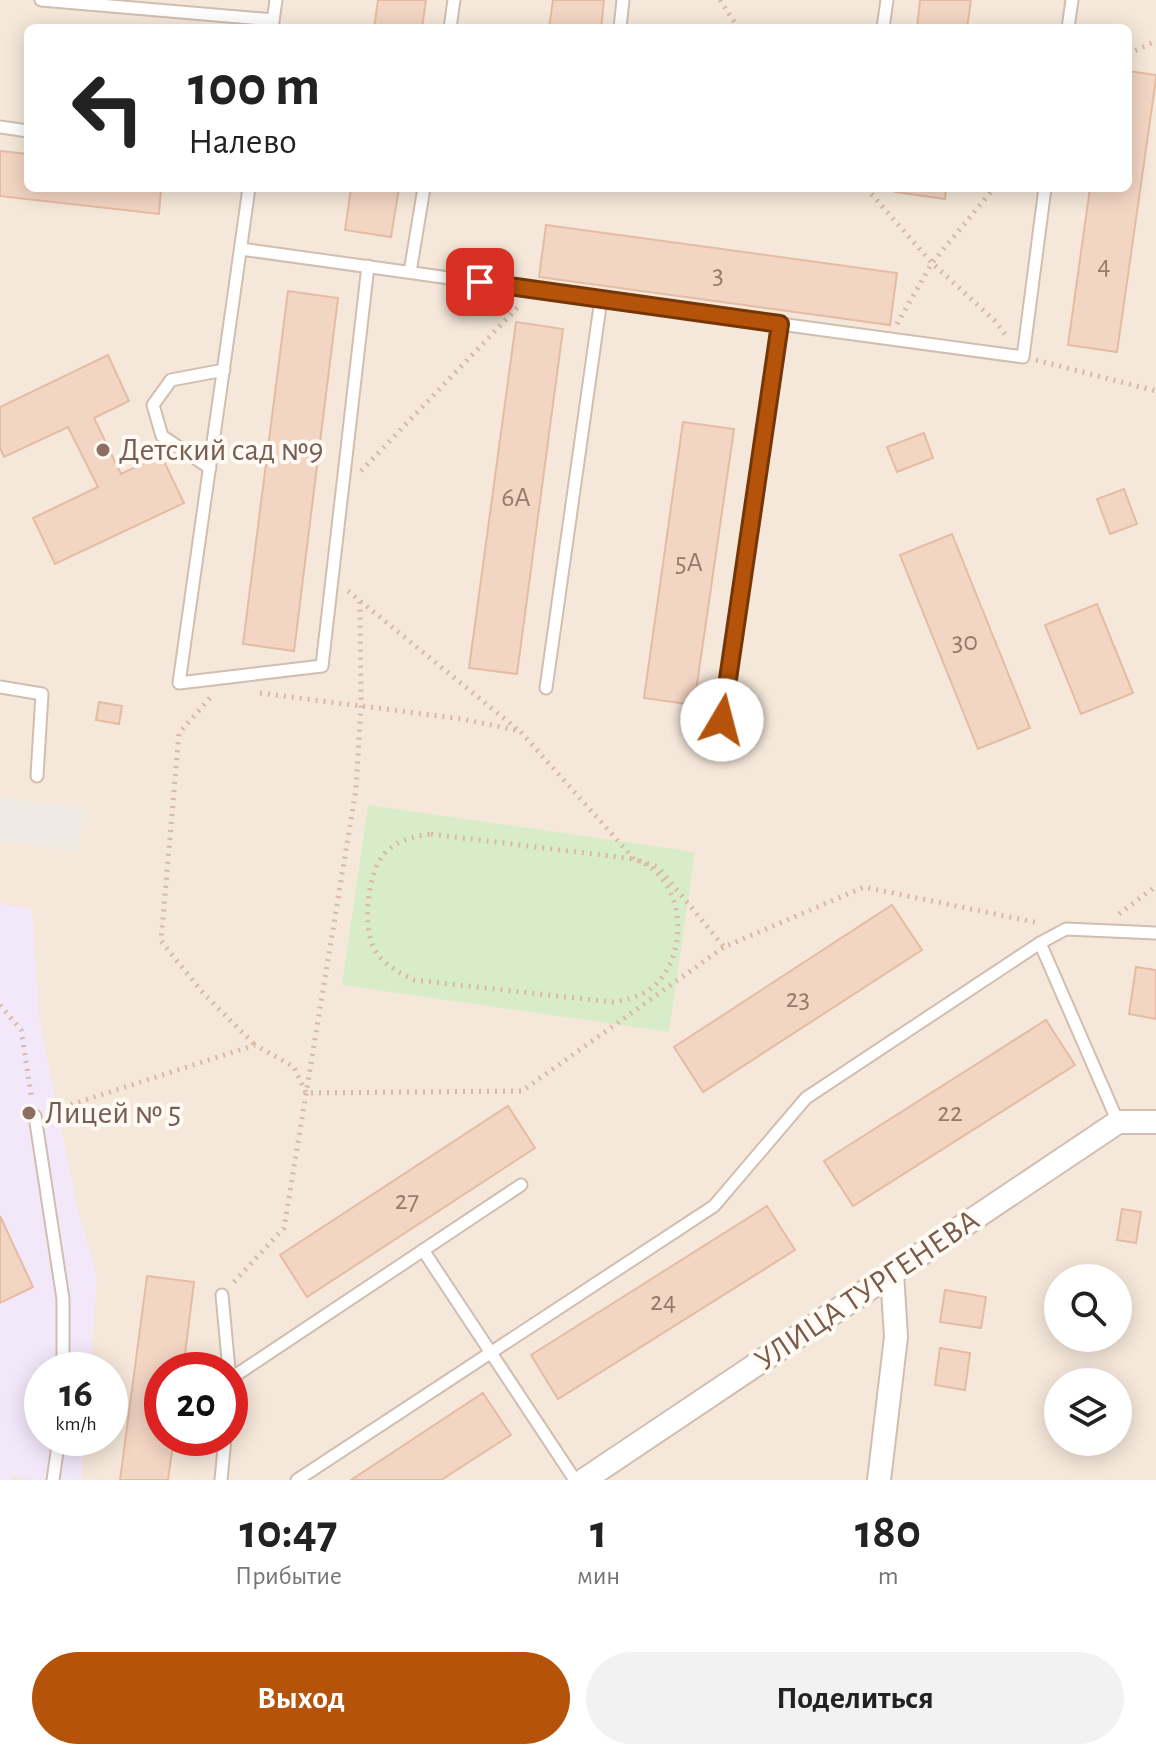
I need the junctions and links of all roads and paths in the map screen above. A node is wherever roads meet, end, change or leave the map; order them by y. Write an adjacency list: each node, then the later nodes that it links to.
1 (41, 0): 8 (lane)
2 (276, 0): 8 (lane)
3 (454, 0): 9 (lane)
4 (623, 0): 10 (lane)
5 (720, 0): 11 (path)
6 (887, 0): 12 (lane)
7 (1072, 0): 13 (lane)
8 (273, 24)
9 (451, 24)
10 (620, 24)
11 (735, 24)
12 (884, 24)
13 (1069, 24)
14 (1156, 41): 15 (path)
15 (1132, 52)
16 (0, 127): 17 (lane)
17 (24, 130)
18 (248, 192): 23 (lane)
19 (423, 192): 26 (lane)
20 (870, 192): 24 (path)
21 (991, 192): 24 (path)
22 (1044, 192): 31 (lane)
23 (241, 249): 25 (lane); 32 (lane)
24 (932, 263): 30 (path); 31 (path)
25 (368, 266): 26 (lane); 35 (lane)
26 (410, 272): 27 (lane)
27 (534, 290): 28 (lane); 35 (path)
28 (601, 299): 29 (lane); 40 (lane)
29 (780, 324): 30 (lane); 43 (lane)
30 (889, 339): 31 (lane)
31 (1023, 357): 33 (path)
32 (224, 370): 34 (lane); 34 (lane)
33 (1156, 391)
34 (210, 468): 36 (lane)
35 (342, 492): 36 (lane)
36 (332, 577): 37 (path)
37 (360, 601): 42 (path); 44 (path)
38 (0, 687): 45 (lane)
39 (219, 688): 52 (path)
40 (546, 688)
41 (250, 692): 42 (path)
42 (361, 706): 44 (path); 53 (path)
43 (722, 720)
44 (520, 731): 46 (path)
45 (37, 776)
46 (634, 859): 46 (path); 50 (path)
47 (1066, 929): 48 (lane); 49 (lane); 50 (path)
48 (1156, 933)
49 (1040, 943): 55 (lane); 63 (lane)
50 (724, 947): 53 (path)
51 (0, 1005): 54 (path)
52 (255, 1045): 53 (path); 54 (path)
53 (306, 1093): 60 (path)
54 (35, 1116): 61 (lane)
55 (1118, 1122): 56 (street); 59 (street, УЛИЦА ТУРГЕНЕВА)
56 (1156, 1122)
57 (521, 1185): 58 (lane)
58 (423, 1250): 63 (lane); 64 (lane)
59 (892, 1273): 71 (street, УЛИЦА ТУРГЕНЕВА); 72 (street)
60 (222, 1295): 62 (lane)
61 (63, 1352)
62 (227, 1352)
63 (491, 1353): 69 (lane); 70 (lane)
64 (248, 1367)
65 (56, 1456): 67 (lane)
66 (223, 1456): 68 (lane)
67 (53, 1480)
68 (221, 1480)
69 (297, 1480)
70 (575, 1480)
71 (584, 1480)
72 (879, 1480)

